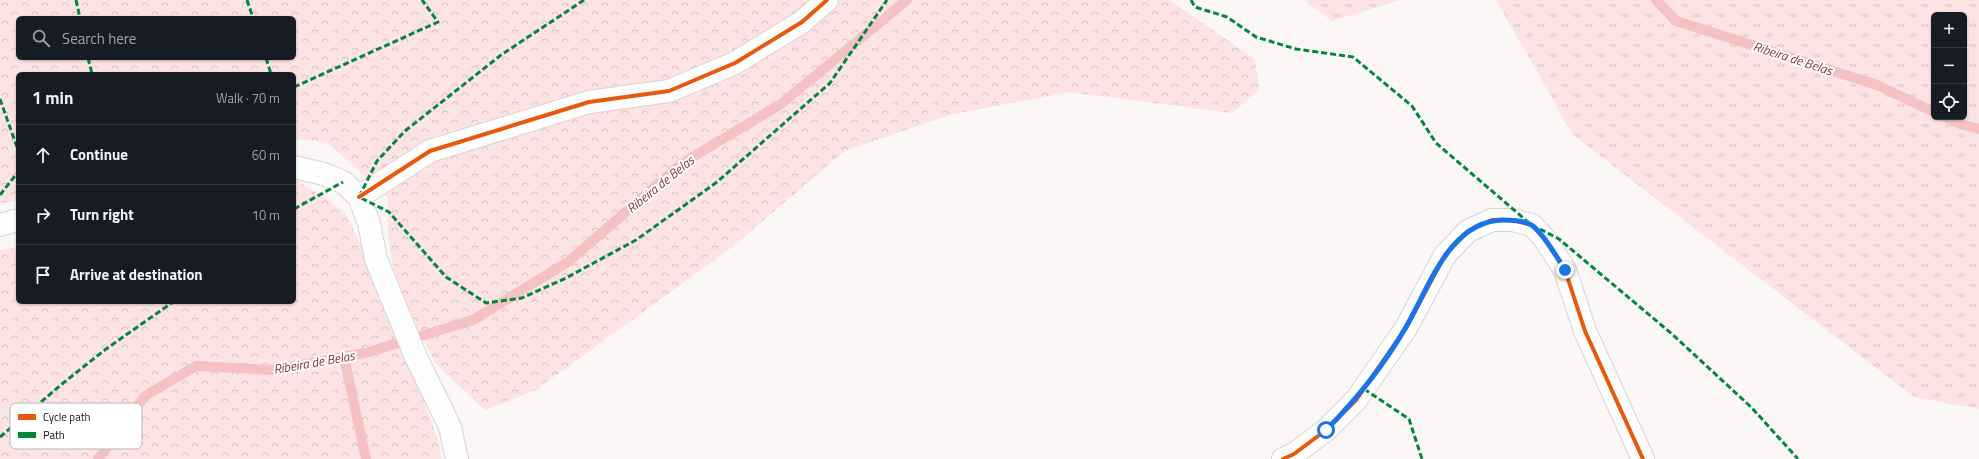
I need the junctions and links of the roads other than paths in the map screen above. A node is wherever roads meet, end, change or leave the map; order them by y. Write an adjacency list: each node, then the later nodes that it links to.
1 (827, 0): 3 (street)
2 (296, 167): 3 (street)
3 (359, 197): 6 (street)
4 (16, 221): 5 (street)
5 (0, 225)
6 (457, 459)
7 (1283, 459): 8 (street)
8 (1643, 459)

